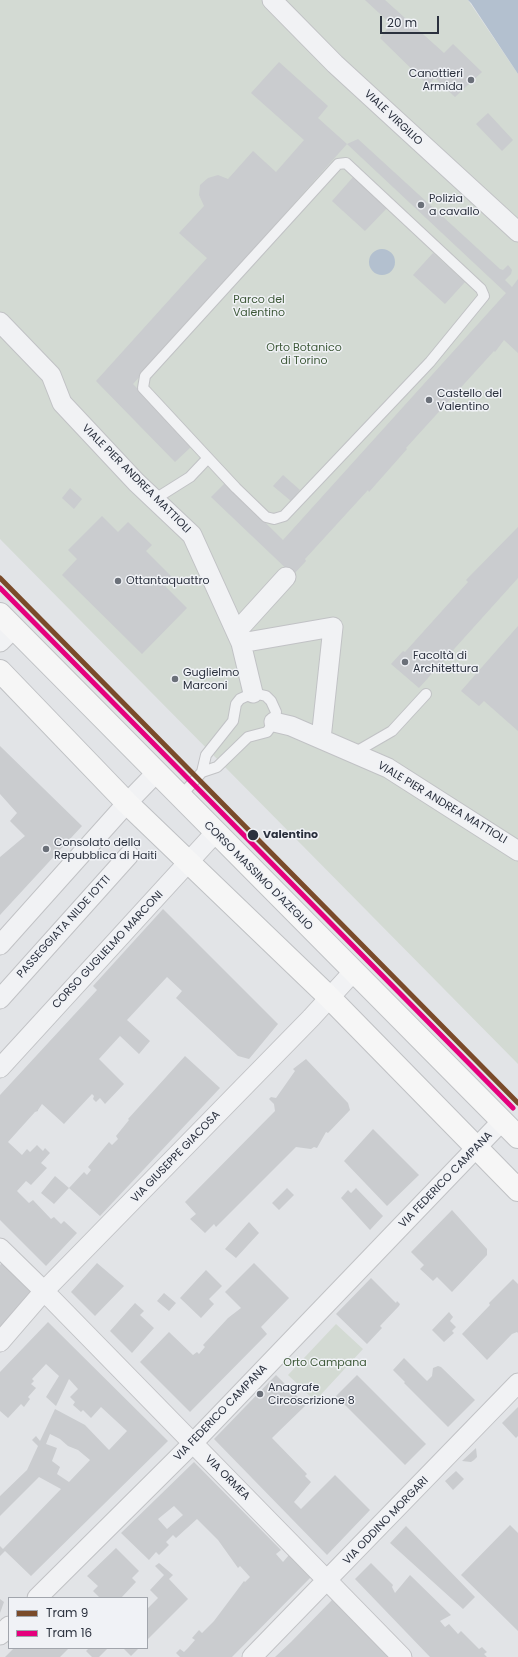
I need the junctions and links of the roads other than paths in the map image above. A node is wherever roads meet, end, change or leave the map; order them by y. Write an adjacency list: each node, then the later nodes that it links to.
1 (272, 0): 2 (street, VIALE VIRGILIO)
2 (518, 232)
3 (0, 322): 5 (street, VIALE PIER ANDREA MATTIOLI)
4 (208, 458): 4 (lane); 5 (lane)
5 (155, 499): 8 (street, VIALE PIER ANDREA MATTIOLI)
6 (286, 577): 8 (street)
7 (5, 628): 16 (main road, CORSO MASSIMO D'AZEGLIO)
8 (239, 637): 10 (street, VIALE PIER ANDREA MATTIOLI); 13 (street)
9 (0, 672): 18 (main road)
10 (253, 693): 12 (lane); 15 (lane)
11 (426, 694): 14 (lane)
12 (274, 722): 13 (street, VIALE PIER ANDREA MATTIOLI); 15 (lane)
13 (319, 738): 14 (street, VIALE PIER ANDREA MATTIOLI)
14 (354, 754): 20 (street, VIALE PIER ANDREA MATTIOLI)
15 (202, 772): 17 (lane)
16 (156, 773): 17 (main road, CORSO MASSIMO D'AZEGLIO); 18 (street)
17 (180, 797): 19 (main road, CORSO MASSIMO D'AZEGLIO)
18 (127, 802): 22 (main road); 23 (street)
19 (215, 833): 22 (street, CORSO GUGLIELMO MARCONI); 24 (main road, CORSO MASSIMO D'AZEGLIO)
20 (518, 851)
21 (129, 856): 26 (street, PASSEGGIATA NILDE IOTTI)
22 (188, 862): 25 (main road); 27 (street, CORSO GUGLIELMO MARCONI)
23 (0, 945)
24 (353, 972): 25 (street, VIA GIUSEPPE GIACOSA); 28 (main road, CORSO MASSIMO D'AZEGLIO)
25 (330, 998): 30 (main road); 33 (street, VIA GIUSEPPE GIACOSA)
26 (0, 999)
27 (0, 1068)
28 (502, 1121): 29 (main road, CORSO MASSIMO D'AZEGLIO); 30 (street, VIA FEDERICO CAMPANA)
29 (518, 1137)
30 (477, 1148): 31 (main road); 36 (street, VIA FEDERICO CAMPANA)
31 (518, 1190)
32 (0, 1248): 33 (street, VIA ORMEA)
33 (44, 1291): 34 (street, VIA GIUSEPPE GIACOSA); 36 (street, VIA ORMEA)
34 (0, 1342)
35 (518, 1383): 37 (street, VIA ODDINO MORGARI)
36 (193, 1443): 37 (street, VIA ORMEA); 38 (street, VIA FEDERICO CAMPANA)
37 (327, 1580): 41 (street, VIA ODDINO MORGARI); 42 (street, VIA ORMEA)
38 (38, 1597)
39 (8, 1627): 40 (street)
40 (0, 1635)
41 (252, 1657)
42 (402, 1657)

